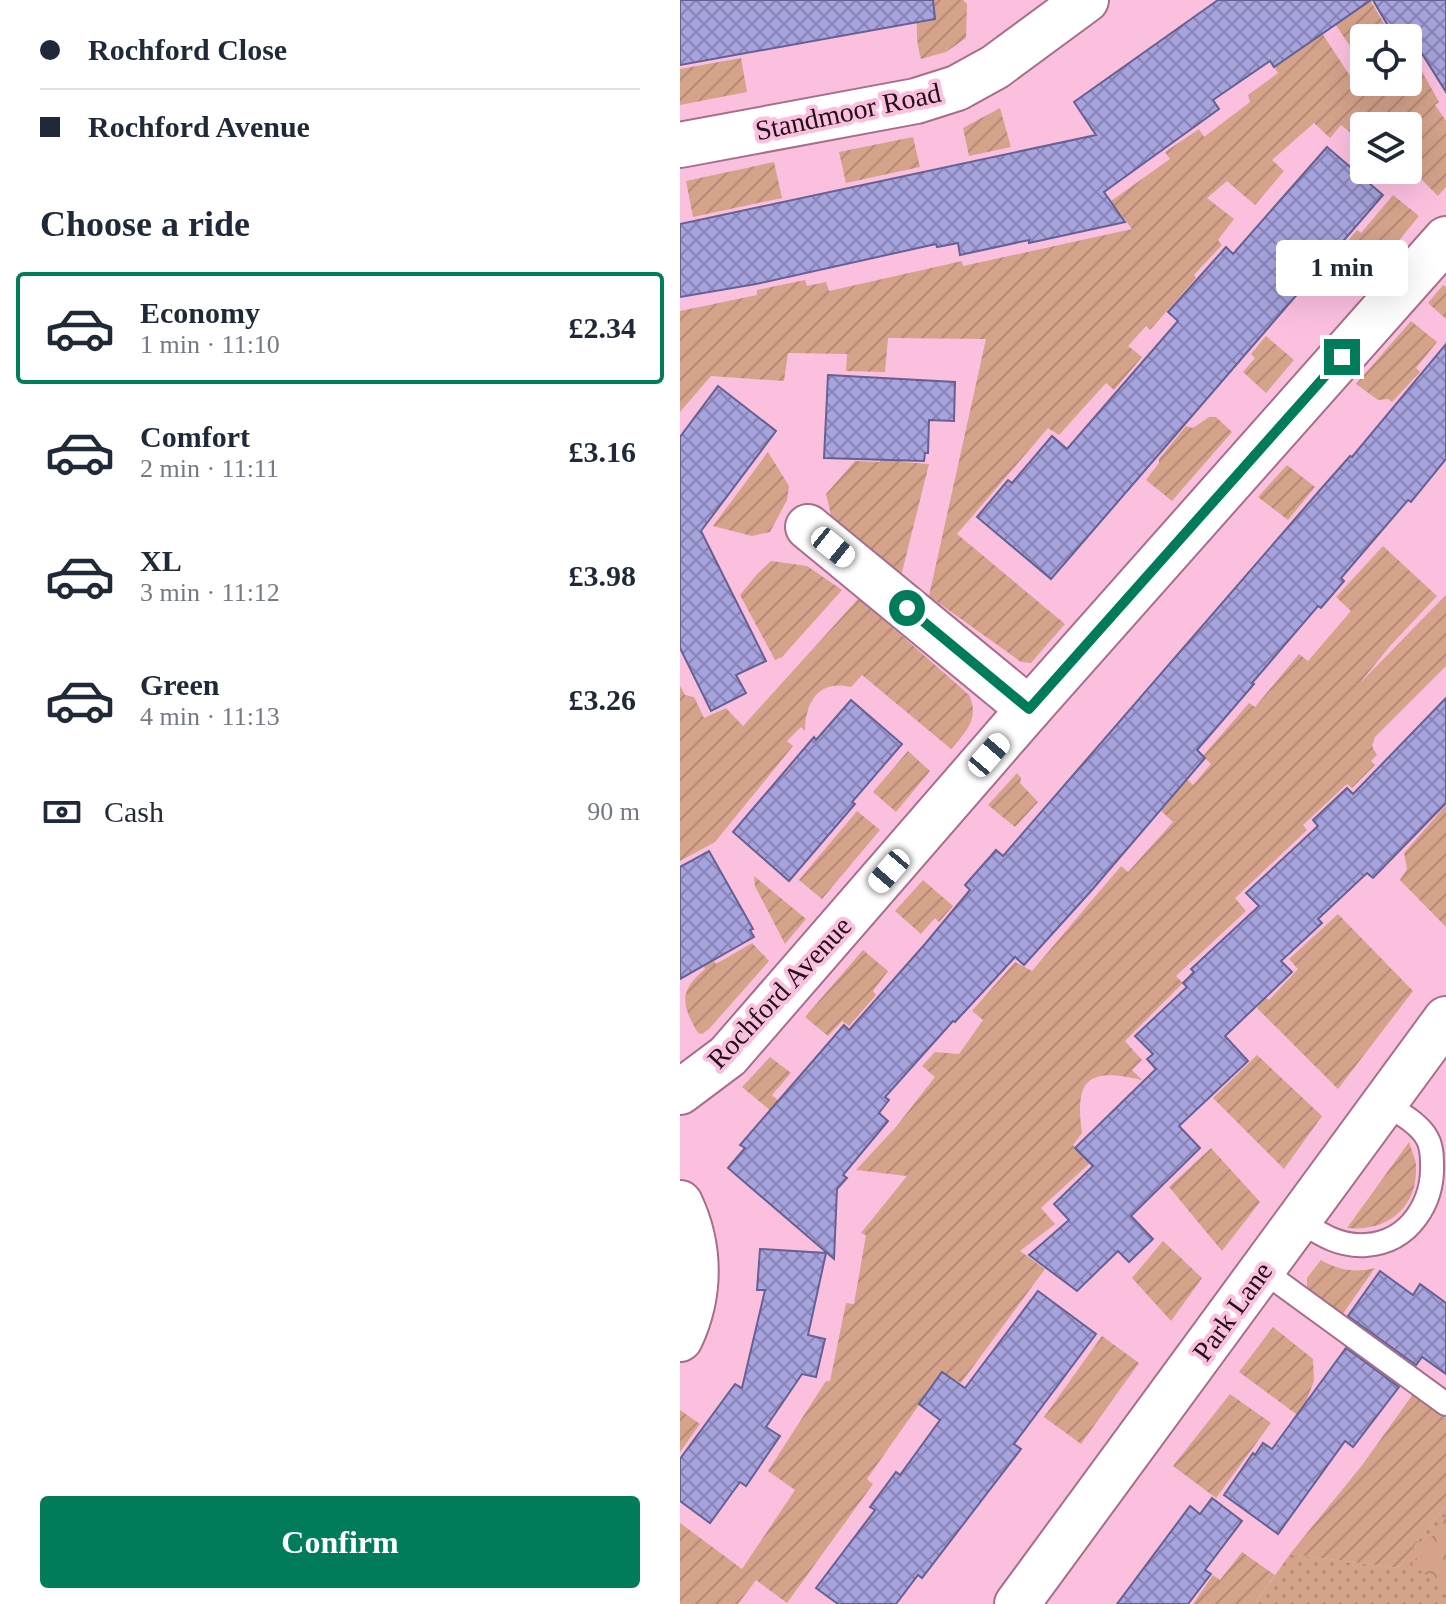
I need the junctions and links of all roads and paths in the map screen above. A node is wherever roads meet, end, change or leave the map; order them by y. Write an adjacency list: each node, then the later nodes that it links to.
1 (1086, 0): 2 (street, Standmoor Road)
2 (680, 145)
3 (1446, 239): 5 (street, Rochford Avenue)
4 (808, 527): 5 (street)
5 (1029, 709): 7 (street, Rochford Avenue)
6 (1446, 1019): 8 (street, Park Lane)
7 (680, 1092)
8 (1384, 1103): 10 (street, Park Lane); 10 (lane)
9 (680, 1203): 12 (street)
10 (1298, 1220): 11 (street, Park Lane)
11 (1262, 1270): 13 (lane); 14 (street, Park Lane)
12 (680, 1339)
13 (1446, 1404)
14 (1017, 1604)

